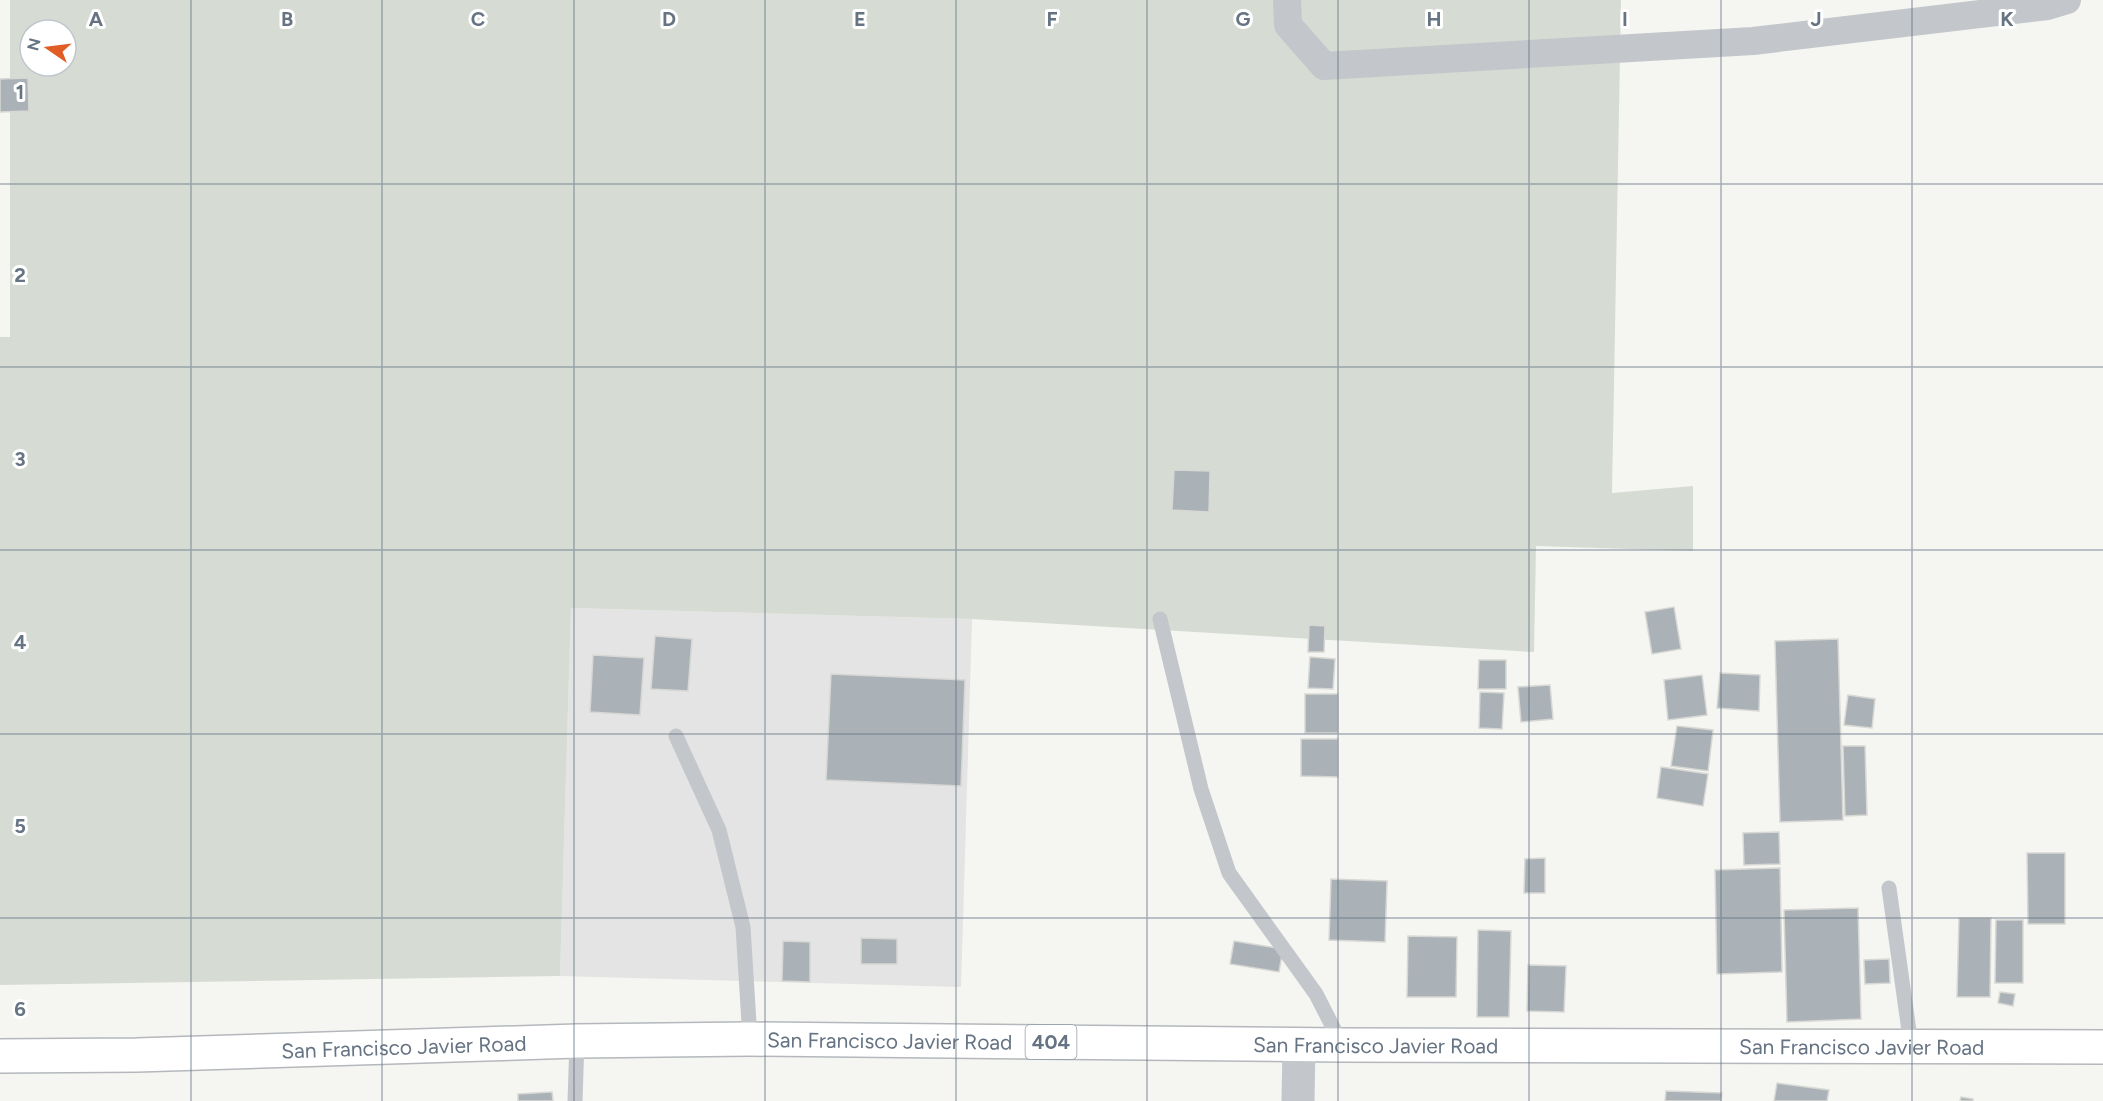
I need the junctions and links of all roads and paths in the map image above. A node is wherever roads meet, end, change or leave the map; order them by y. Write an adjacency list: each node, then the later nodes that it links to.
1 (1287, 0): 2 (street)
2 (2067, 0)
3 (1160, 620): 9 (lane)
4 (676, 736): 6 (lane)
5 (1889, 888): 10 (lane)
6 (750, 1040): 7 (main road, San Francisco Javier Road / 404); 8 (main road, San Francisco Javier Road / 404)
7 (577, 1041): 12 (main road, San Francisco Javier Road / 404); 13 (lane)
8 (1299, 1045): 9 (main road, San Francisco Javier Road / 404); 14 (street)
9 (1342, 1045): 10 (main road, San Francisco Javier Road / 404)
10 (1911, 1046): 11 (main road, San Francisco Javier Road / 404)
11 (2103, 1047)
12 (0, 1056)
13 (575, 1101)
14 (1298, 1101)

